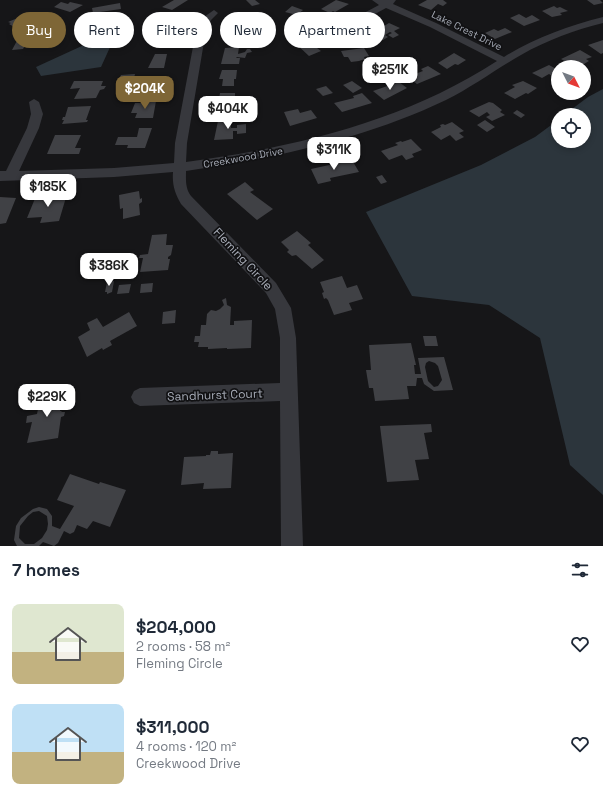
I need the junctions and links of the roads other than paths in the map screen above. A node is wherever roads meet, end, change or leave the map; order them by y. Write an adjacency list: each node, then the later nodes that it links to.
1 (376, 0): 2 (street, Lake Crest Drive)
2 (390, 2): 3 (street); 6 (street, Lake Crest Drive)
3 (372, 12)
4 (214, 13): 8 (street, Fleming Circle)
5 (603, 20): 6 (street, Creekwood Drive)
6 (504, 61): 8 (street, Creekwood Drive)
7 (34, 102): 9 (street)
8 (180, 167): 9 (street, Creekwood Drive); 10 (street, Fleming Circle)
9 (5, 176)
10 (289, 392): 11 (street, Sandhurst Court); 12 (street, Fleming Circle)
11 (140, 397)
12 (292, 546)

